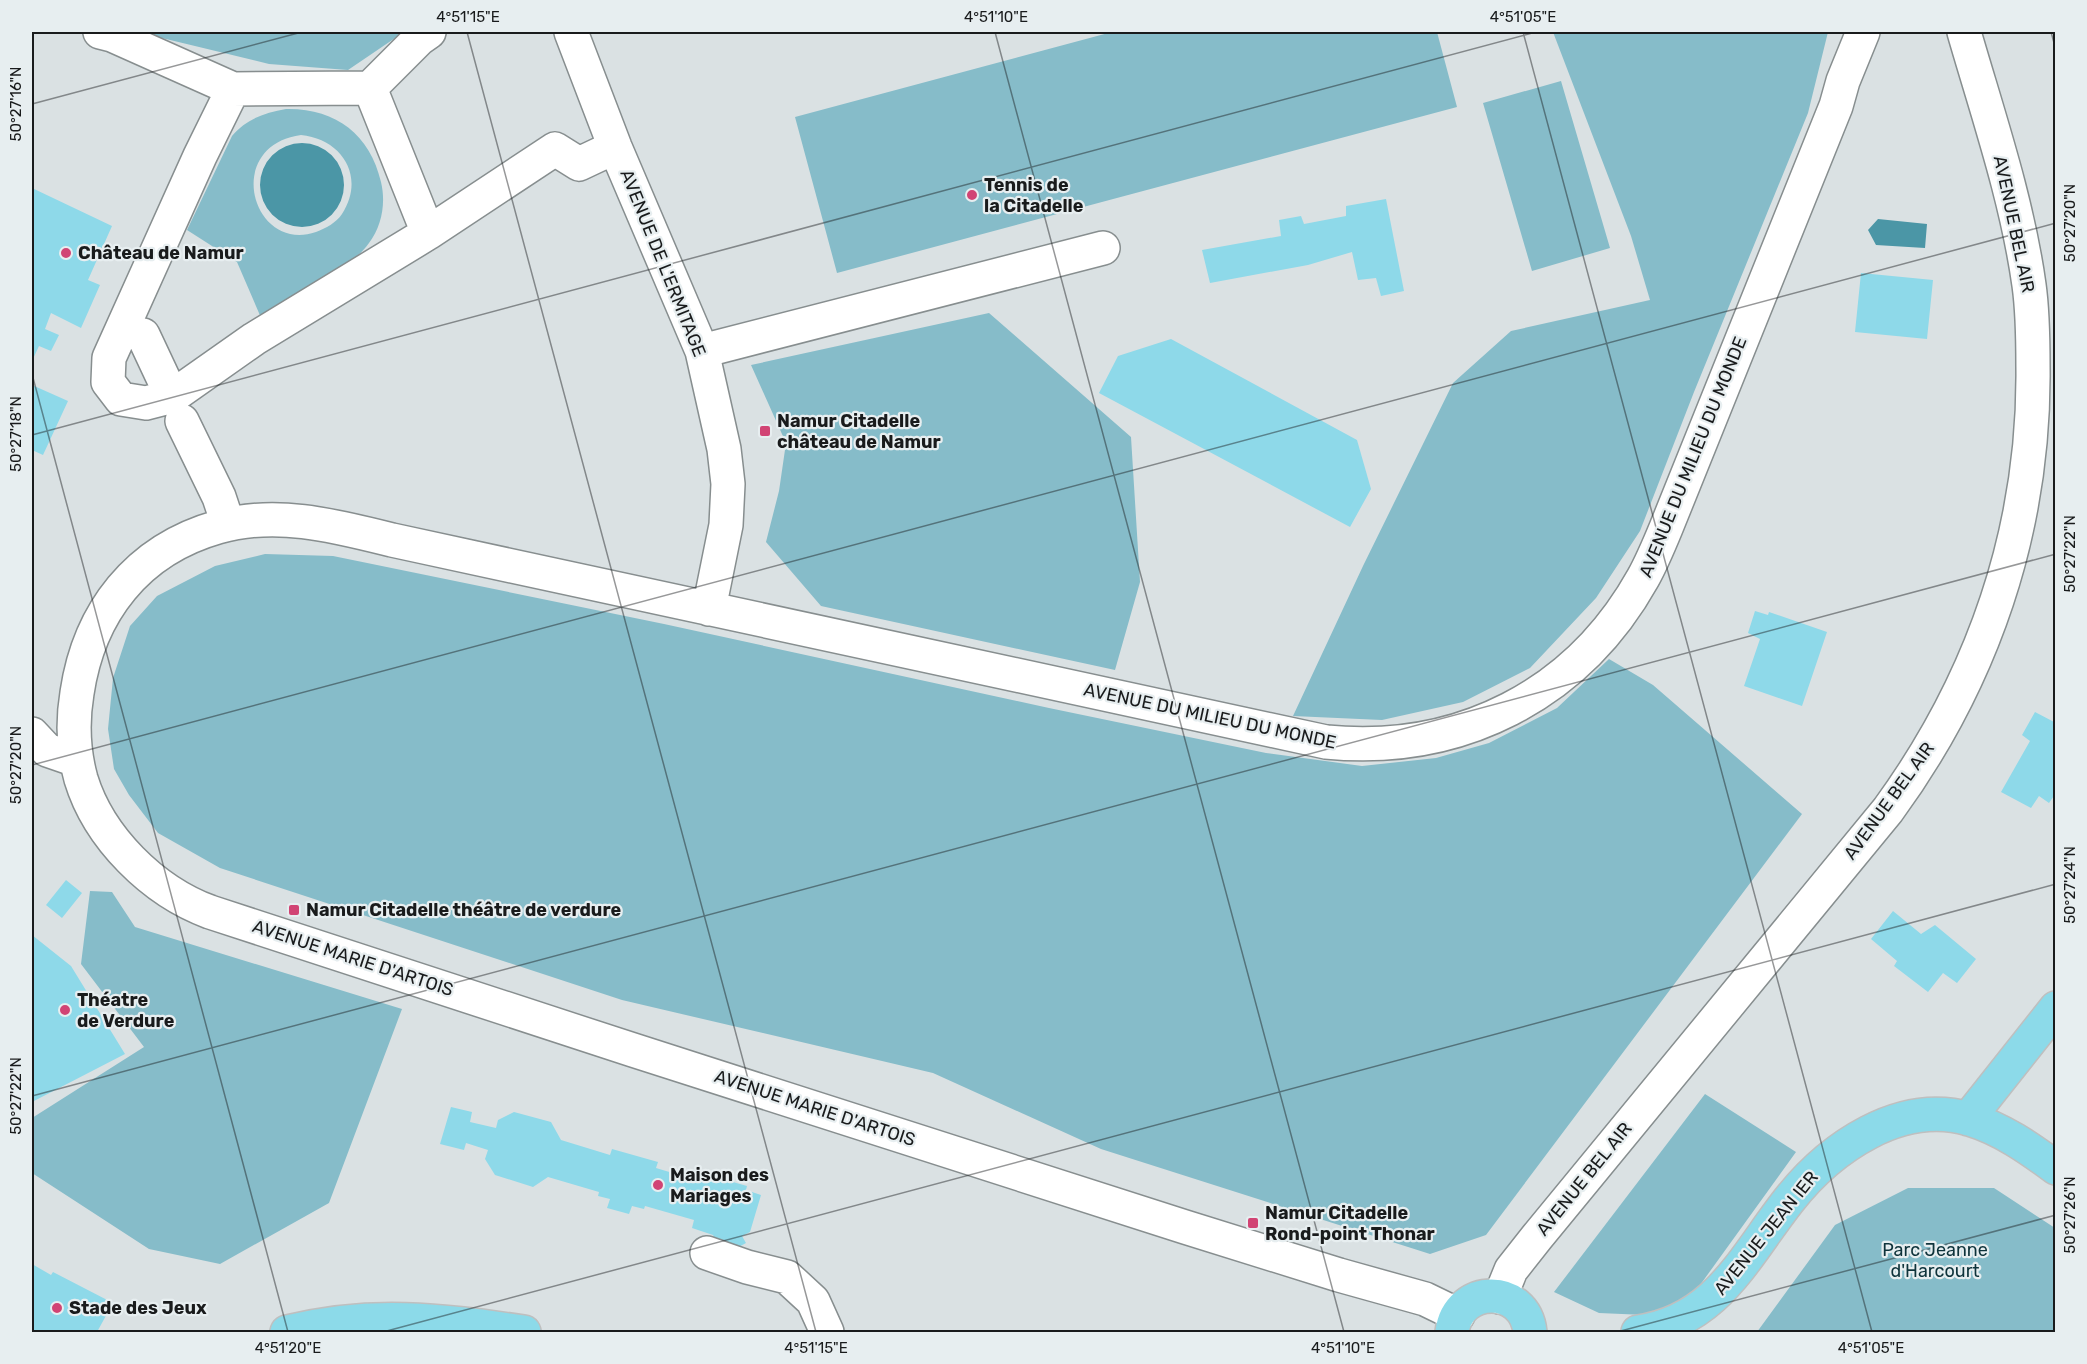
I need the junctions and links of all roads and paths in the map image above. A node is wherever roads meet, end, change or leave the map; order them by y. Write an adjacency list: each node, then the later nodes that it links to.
1 (100, 32): 7 (street)
2 (429, 32): 6 (street)
3 (571, 32): 8 (street, AVENUE DE L'ERMITAGE)
4 (1863, 32): 16 (street, AVENUE DU MILIEU DU MONDE)
5 (1964, 32): 23 (street, AVENUE BEL AIR)
6 (370, 88): 7 (street); 9 (street)
7 (233, 89): 9 (street)
8 (615, 147): 9 (street); 12 (street, AVENUE DE L'ERMITAGE)
9 (428, 233)
10 (1103, 248): 12 (street)
11 (143, 335): 13 (street)
12 (702, 351): 16 (street, AVENUE DE L'ERMITAGE)
13 (166, 384)
14 (182, 421): 15 (street)
15 (228, 524): 16 (street, AVENUE MARIE D'ARTOIS); 18 (street, AVENUE MARIE D'ARTOIS)
16 (709, 609)
17 (32, 734): 18 (street)
18 (76, 760): 24 (street, AVENUE MARIE D'ARTOIS)
19 (2055, 1008): 20 (main road)
20 (1968, 1119): 21 (main road, AVENUE JEAN IER); 29 (main road, AVENUE JEAN IER)
21 (2055, 1168)
22 (707, 1253): 27 (street)
23 (1500, 1297): 24 (main road); 28 (main road)
24 (1455, 1324)
25 (287, 1332): 26 (main road)
26 (524, 1332)
27 (827, 1332)
28 (1530, 1332)
29 (1638, 1332)

